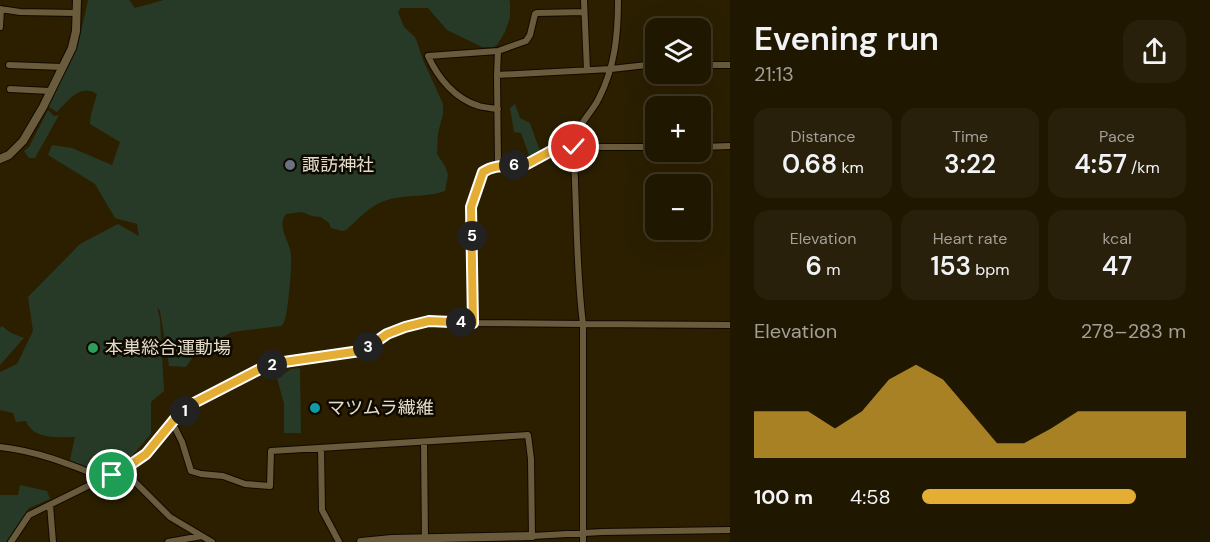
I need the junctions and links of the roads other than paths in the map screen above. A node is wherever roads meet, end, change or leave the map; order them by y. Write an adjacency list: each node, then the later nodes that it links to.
1 (77, 0): 6 (street)
2 (584, 0): 5 (street)
3 (618, 0): 14 (street)
4 (0, 9): 6 (street); 7 (street)
5 (584, 12): 8 (street); 15 (street)
6 (77, 13): 13 (street)
7 (0, 27)
8 (498, 51): 16 (street); 19 (street)
9 (9, 65): 13 (street)
10 (645, 65): 14 (street)
11 (711, 65): 12 (street)
12 (730, 65)
13 (62, 67): 18 (street)
14 (611, 69): 15 (street); 20 (street)
15 (587, 70): 16 (street)
16 (497, 75): 19 (street)
17 (10, 89): 18 (street)
18 (50, 92): 25 (street)
19 (498, 109): 26 (street)
20 (575, 138): 22 (street); 26 (street)
21 (730, 146): 24 (street)
22 (574, 147): 23 (street); 28 (street)
23 (645, 147)
24 (711, 147)
25 (0, 158)
26 (498, 166): 27 (street)
27 (473, 323): 28 (street); 30 (street)
28 (583, 324): 29 (street); 38 (street)
29 (730, 325)
30 (172, 422): 33 (street); 34 (street)
31 (424, 442): 33 (street); 40 (street); 41 (street)
32 (0, 447): 35 (street)
33 (321, 449): 46 (street)
34 (123, 470): 35 (street); 39 (street)
35 (104, 478): 36 (street)
36 (50, 505): 42 (street); 43 (street)
37 (730, 530): 38 (street)
38 (583, 533): 40 (street); 48 (street)
39 (202, 536): 44 (street); 45 (street)
40 (532, 536): 41 (street)
41 (425, 541): 47 (street)
42 (11, 542)
43 (53, 542)
44 (168, 542)
45 (212, 542)
46 (339, 542)
47 (361, 542)
48 (583, 542)

